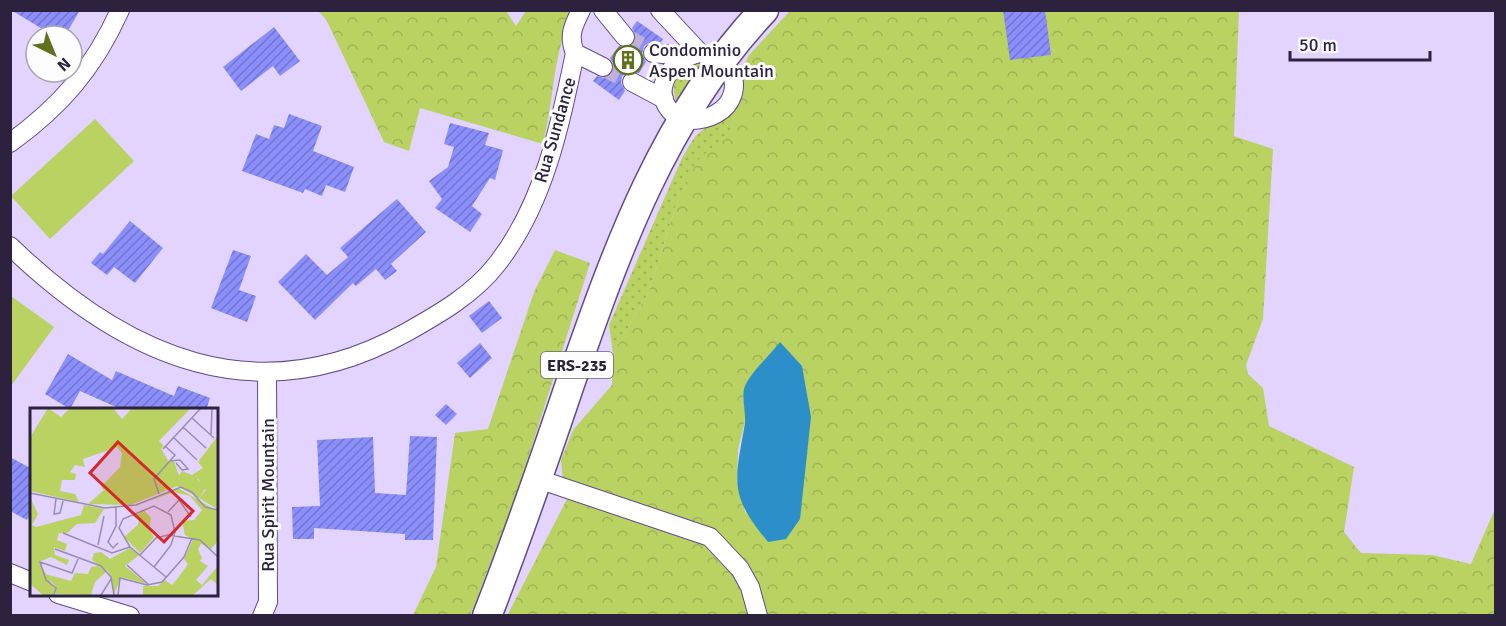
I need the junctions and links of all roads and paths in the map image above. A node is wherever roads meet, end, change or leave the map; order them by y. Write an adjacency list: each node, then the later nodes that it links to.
1 (120, 10): 13 (street)
2 (581, 10): 7 (street, Rua Sundance)
3 (603, 10): 6 (street)
4 (660, 10): 9 (street)
5 (764, 10): 9 (main road, ERS-235)
6 (626, 37)
7 (575, 53): 10 (street); 15 (street, Rua Sundance)
8 (653, 53): 9 (street)
9 (702, 57): 12 (main road, ERS-235)
10 (603, 67)
11 (632, 82): 12 (street)
12 (672, 109): 16 (main road, ERS-235)
13 (10, 143)
14 (10, 246): 15 (street, Rua Sundance)
15 (267, 373): 21 (street, Rua Spirit Mountain)
16 (538, 478): 22 (main road, ERS-235); 23 (street)
17 (10, 573): 18 (street)
18 (30, 581)
19 (65, 596): 20 (street)
20 (130, 615)
21 (262, 615)
22 (487, 615)
23 (758, 615)

